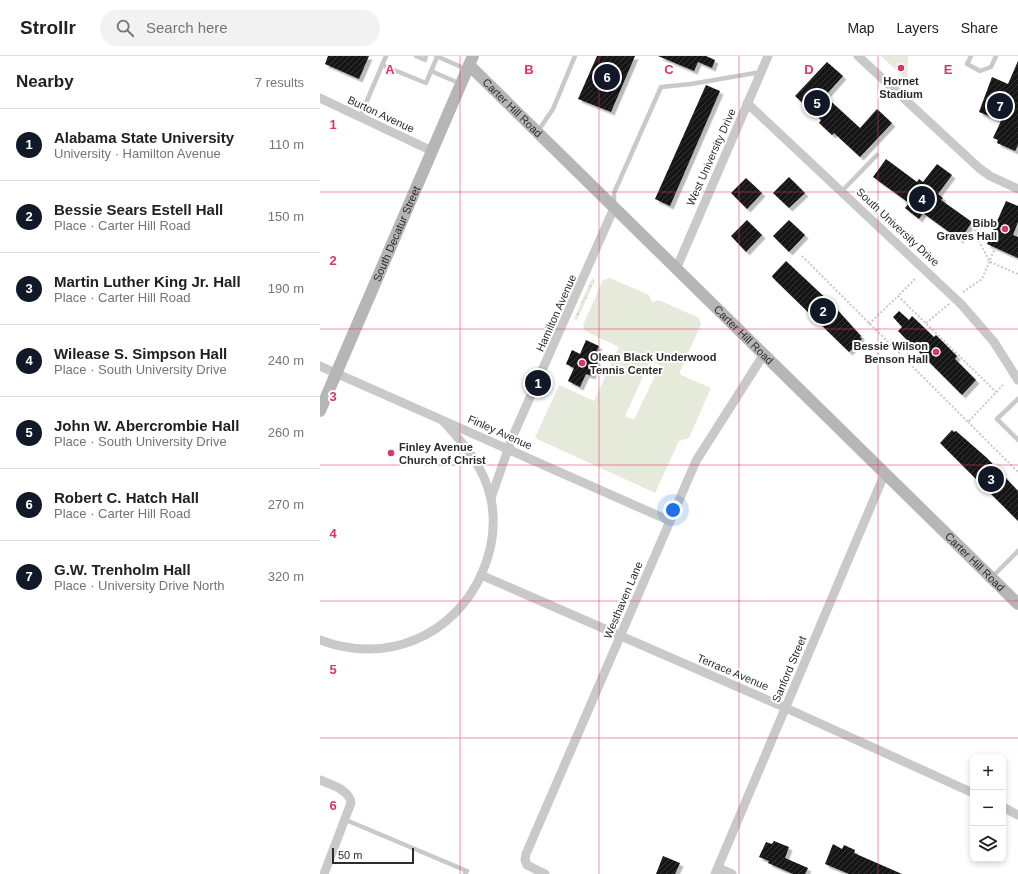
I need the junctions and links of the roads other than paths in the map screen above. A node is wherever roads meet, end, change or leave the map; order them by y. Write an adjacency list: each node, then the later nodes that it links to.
1 (386, 56): 10 (lane)
2 (416, 56): 3 (lane)
3 (426, 56)
4 (436, 56): 11 (lane); 12 (lane)
5 (575, 56): 18 (lane)
6 (768, 56): 13 (street, West University Drive)
7 (858, 56): 21 (street)
8 (971, 56): 9 (lane)
9 (996, 56)
10 (382, 64): 12 (lane); 17 (lane)
11 (470, 64): 14 (main road, South Decatur Street); 18 (main road, Carter Hill Road)
12 (431, 71): 14 (lane)
13 (761, 72): 16 (street, West University Drive); 23 (lane)
14 (461, 84): 19 (main road, South Decatur Street)
15 (320, 98): 17 (street, Burton Avenue)
16 (747, 103): 22 (street, South University Drive); 24 (street, West University Drive)
17 (360, 117): 19 (street, Burton Avenue)
18 (538, 132): 23 (main road, Carter Hill Road)
19 (432, 151): 27 (main road, South Decatur Street)
20 (877, 155): 22 (lane)
21 (1018, 189)
22 (842, 191): 28 (street, South University Drive)
23 (614, 208): 24 (main road, Carter Hill Road); 33 (street, Hamilton Avenue)
24 (676, 267): 25 (main road, Carter Hill Road)
25 (764, 354): 34 (main road, Carter Hill Road); 36 (street, Westhaven Lane)
26 (320, 366): 27 (street, Finley Avenue)
27 (336, 373): 30 (main road, South Decatur Street); 31 (street, Finley Avenue)
28 (1018, 380)
29 (1018, 399): 32 (lane)
30 (320, 411)
31 (441, 419): 33 (street, Finley Avenue); 35 (street)
32 (1018, 440)
33 (509, 449): 35 (street, Hamilton Avenue); 36 (street, Finley Avenue)
34 (884, 473): 39 (main road, Carter Hill Road); 43 (street, Sanford Street)
35 (491, 498): 38 (street)
36 (670, 521): 41 (street, Westhaven Lane)
37 (1018, 551): 39 (lane)
38 (481, 575): 41 (street, Terrace Avenue); 42 (street)
39 (992, 577): 40 (main road, Carter Hill Road)
40 (1018, 604)
41 (620, 636): 43 (street, Terrace Avenue); 52 (street, Westhaven Lane)
42 (320, 640)
43 (786, 708): 45 (street, Terrace Avenue); 49 (street, Sanford Street)
44 (320, 780): 48 (street)
45 (970, 792)
46 (1006, 809): 47 (street)
47 (1018, 815)
48 (346, 820): 50 (street); 51 (lane)
49 (716, 871): 53 (street)
50 (324, 874)
51 (465, 874)
52 (545, 874)
53 (732, 874)

